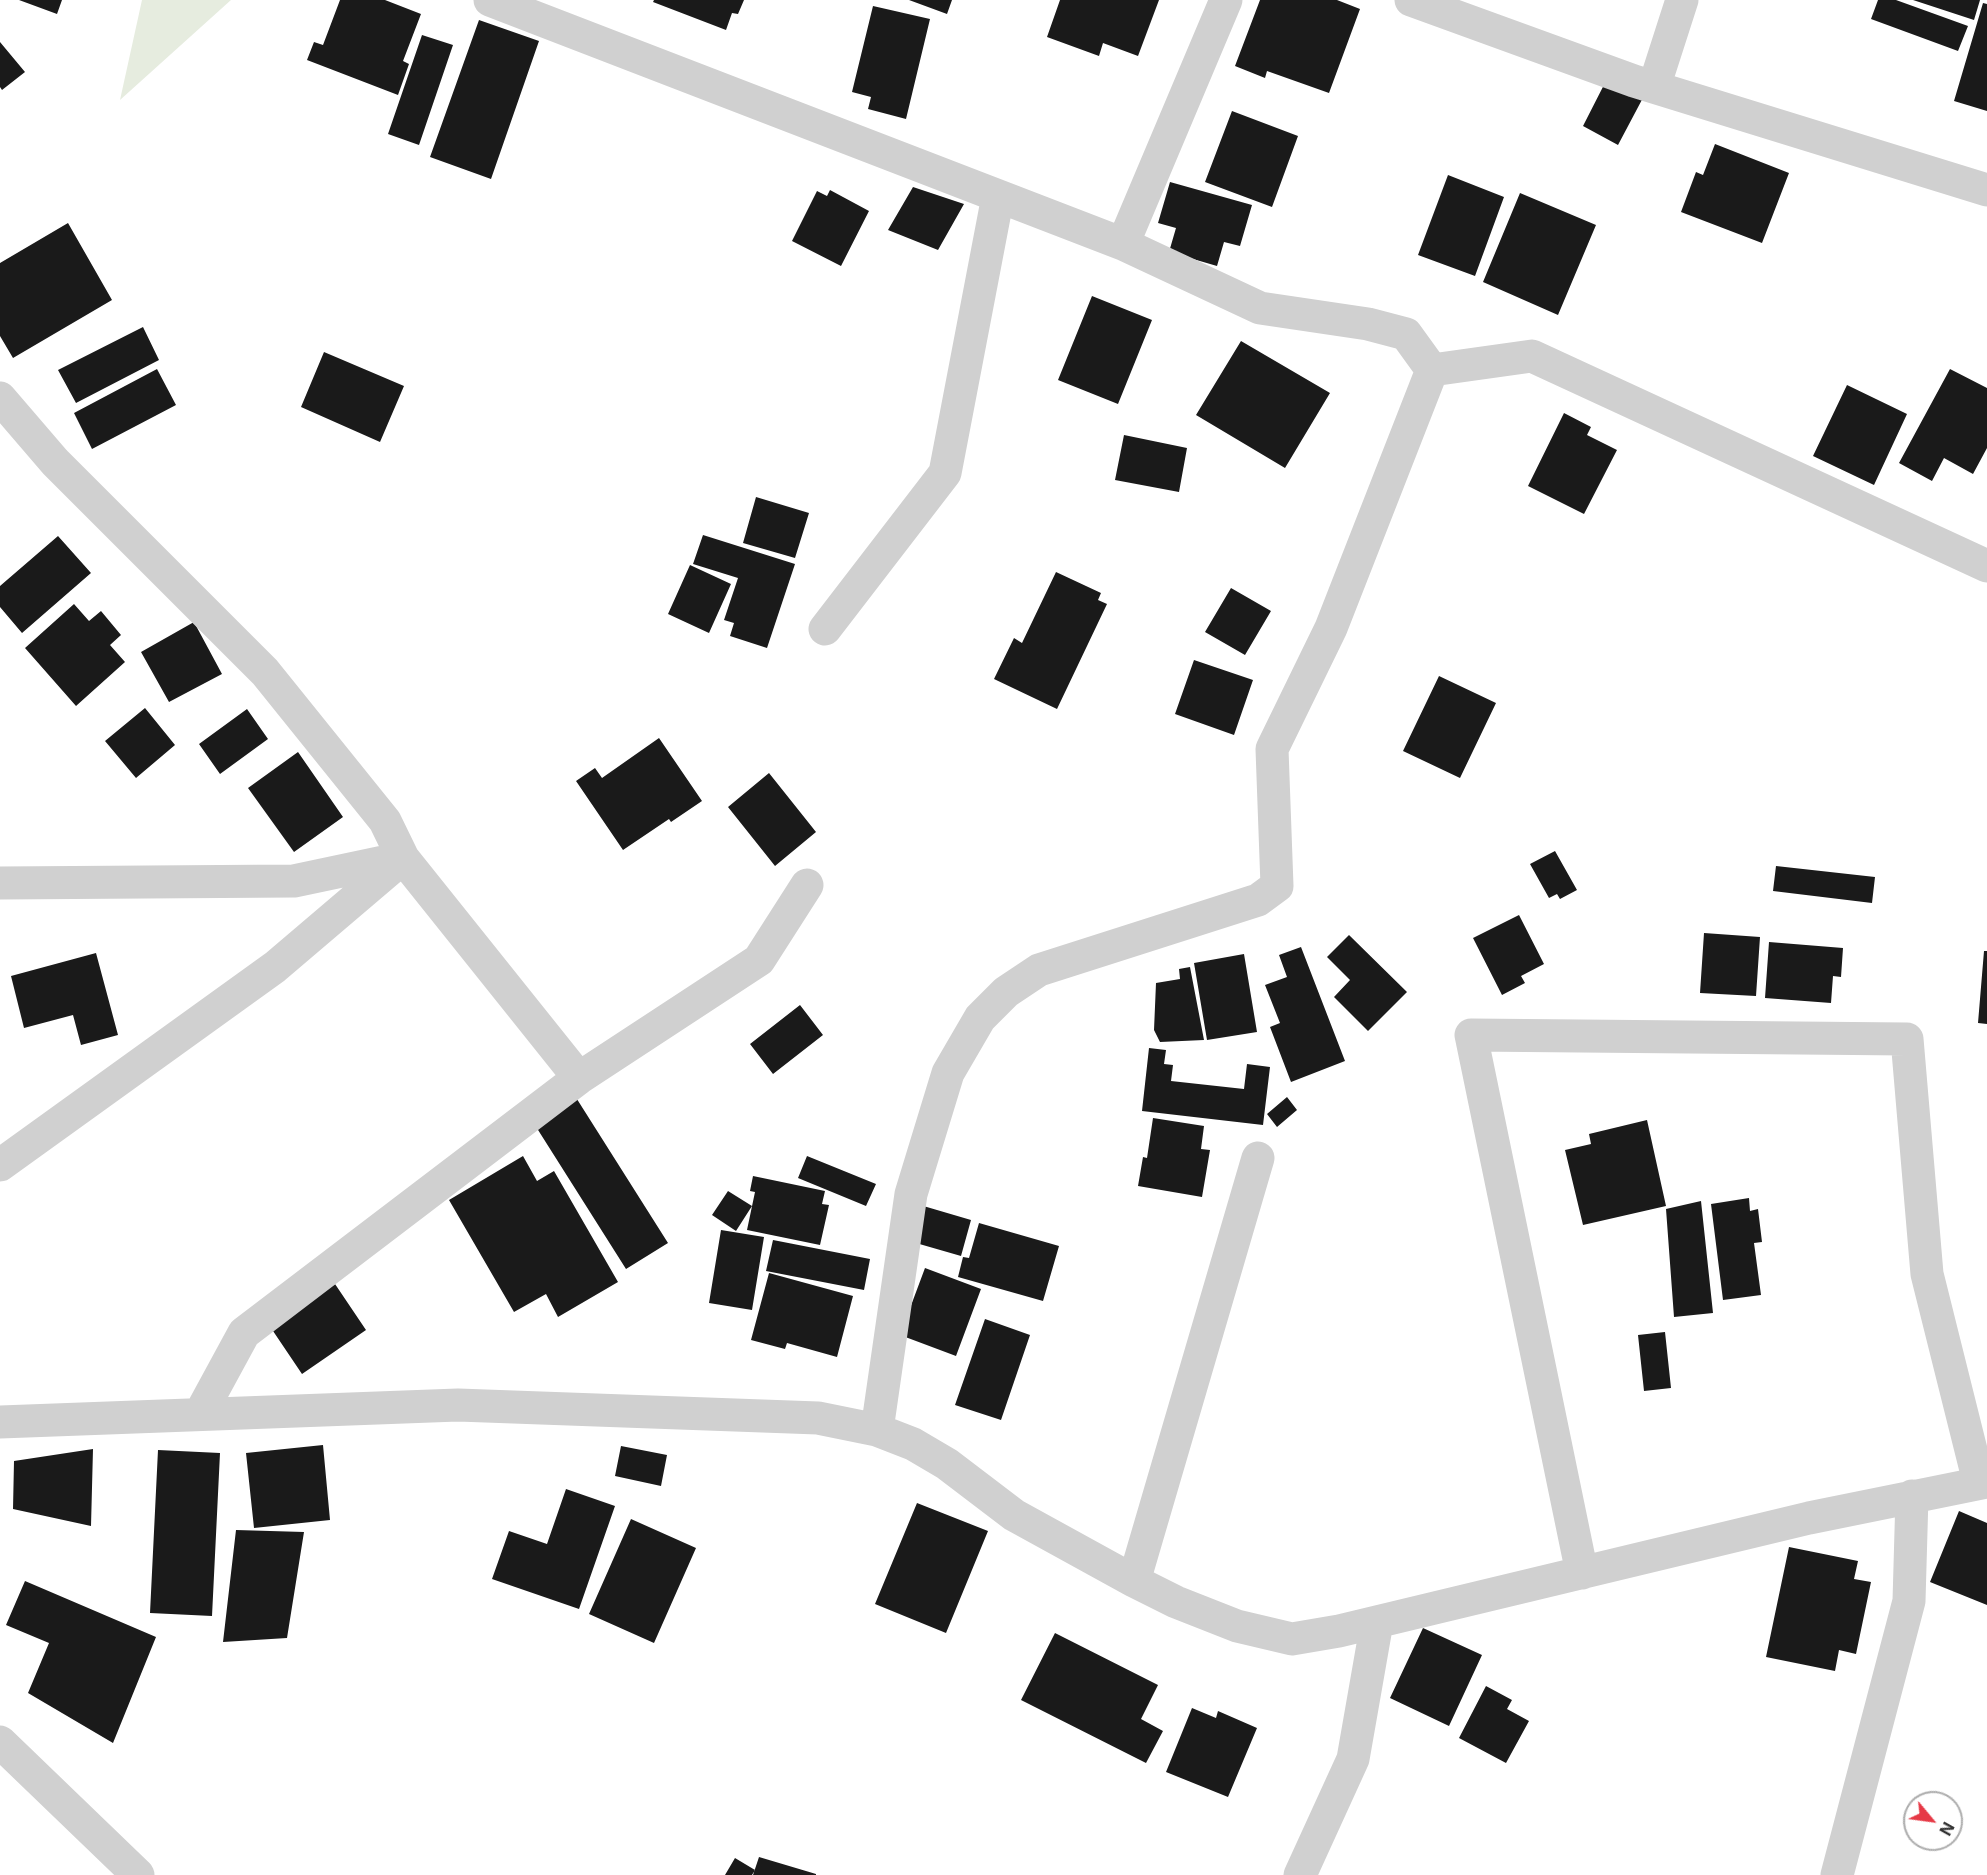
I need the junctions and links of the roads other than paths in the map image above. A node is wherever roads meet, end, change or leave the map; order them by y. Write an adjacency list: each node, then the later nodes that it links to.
1 (490, 0): 7 (street)
2 (1226, 0): 8 (street)
3 (1410, 0): 5 (street)
4 (1682, 0): 5 (street)
5 (1654, 87): 6 (street)
6 (1987, 190)
7 (998, 196): 8 (street); 12 (street)
8 (1123, 244): 9 (street)
9 (1432, 370): 11 (street); 21 (street)
10 (0, 398): 13 (street)
11 (1987, 566)
12 (825, 629)
13 (403, 858): 14 (street); 16 (street); 18 (street)
14 (0, 883)
15 (807, 885): 16 (street)
16 (579, 1078): 19 (street)
17 (1258, 1158): 25 (street)
18 (0, 1165)
19 (200, 1414): 20 (street); 21 (street)
20 (0, 1422)
21 (877, 1430): 25 (street)
22 (1983, 1482): 23 (street); 24 (street)
23 (1912, 1496): 24 (street); 30 (street)
24 (1582, 1573): 26 (street)
25 (1134, 1581): 26 (street)
26 (1377, 1622): 29 (street)
27 (0, 1742): 28 (street)
28 (138, 1875)
29 (1300, 1875)
30 (1837, 1875)

